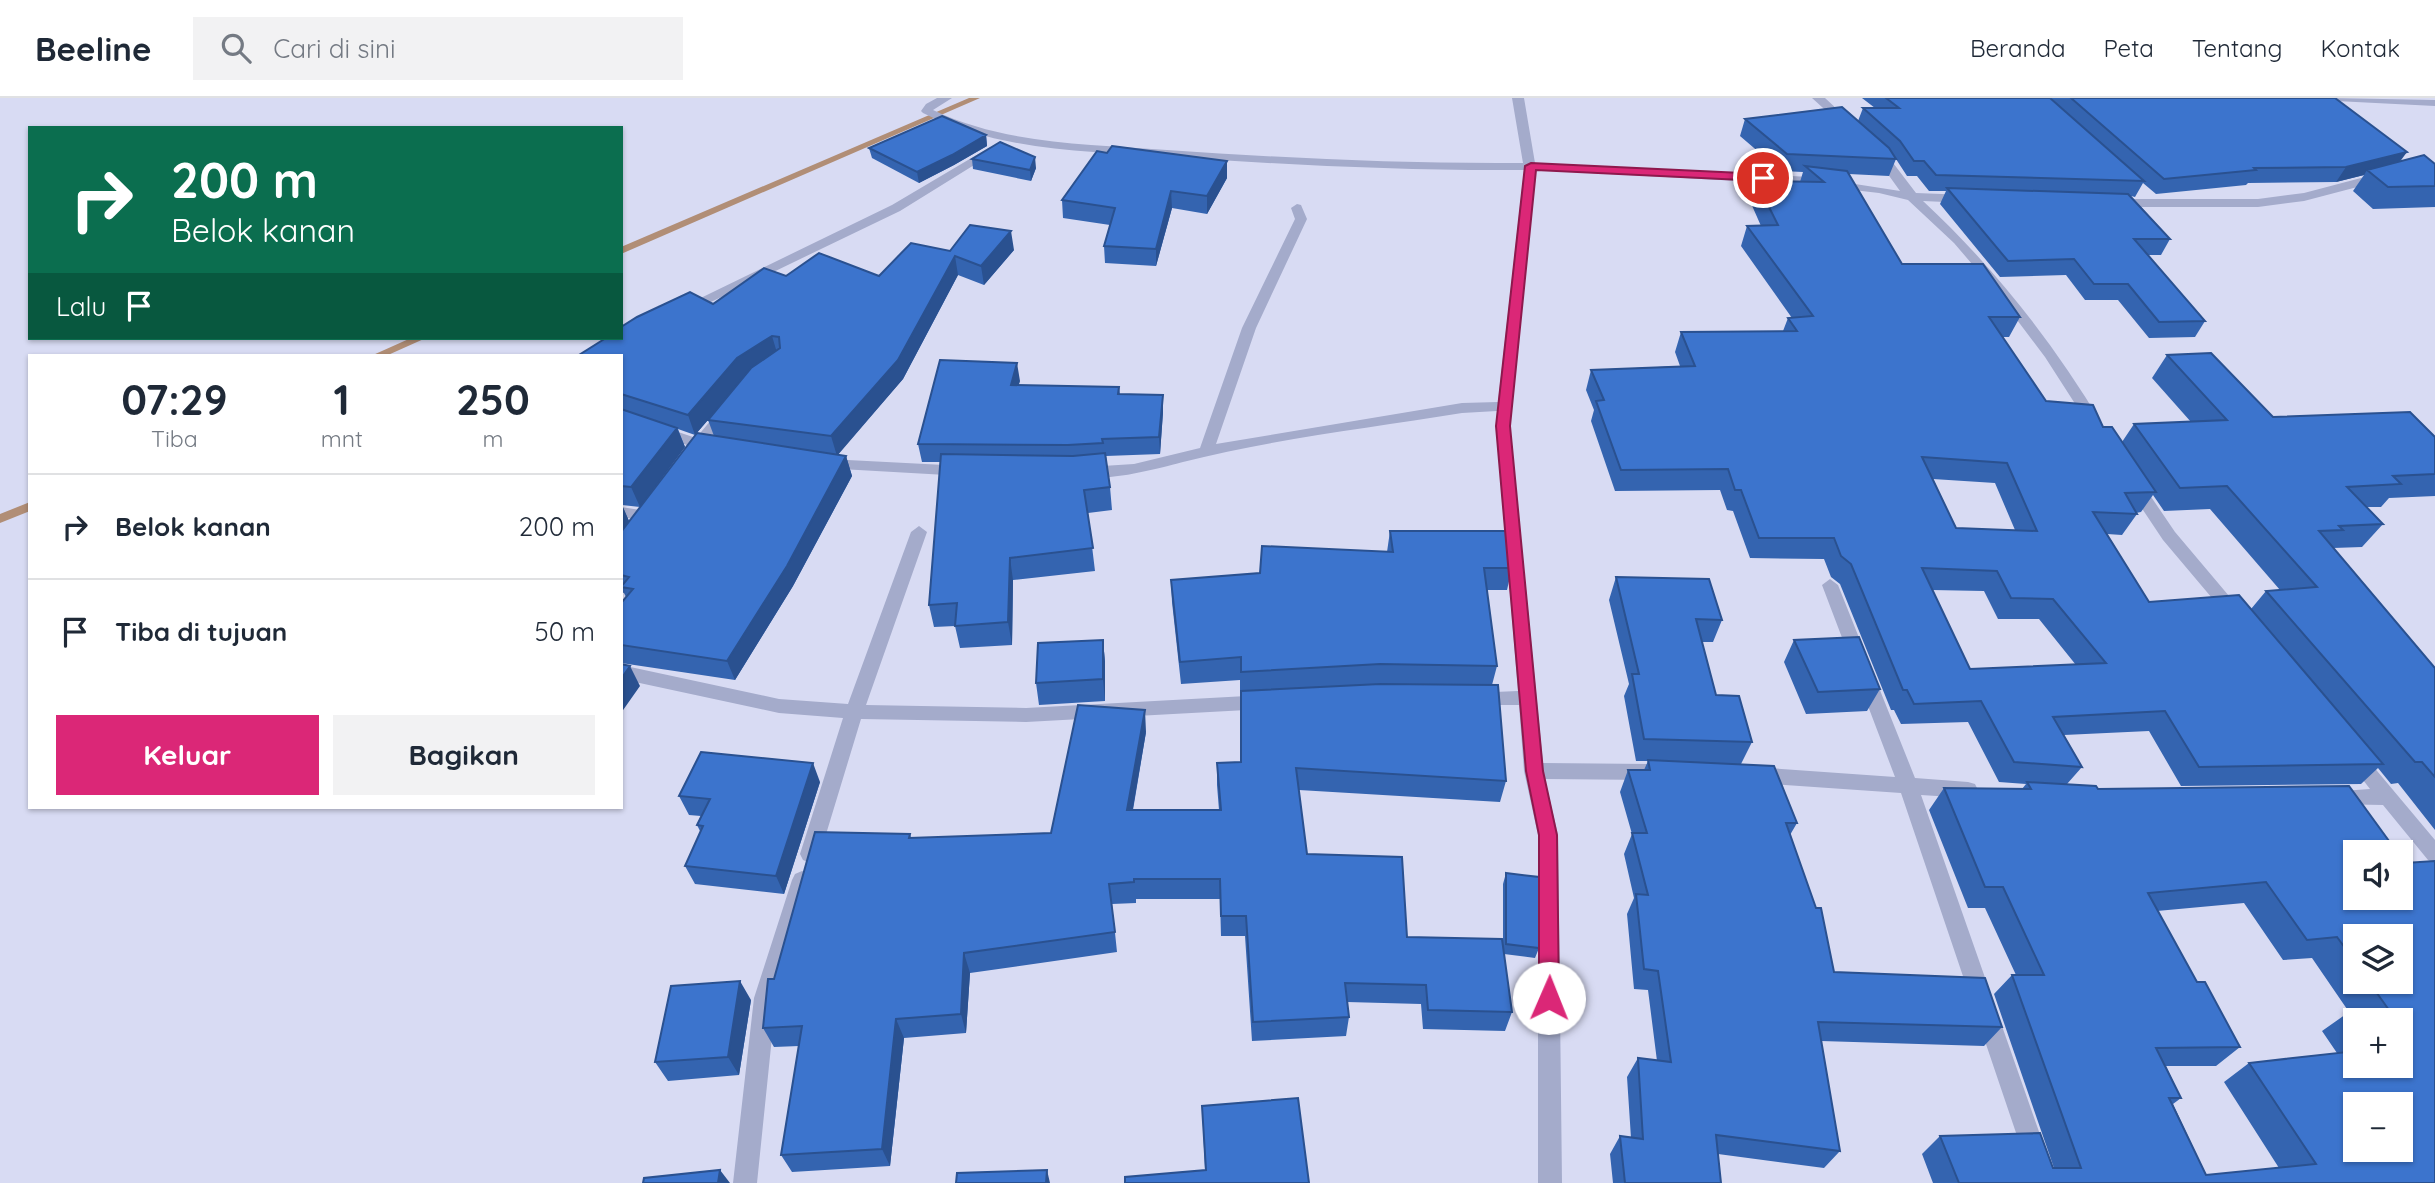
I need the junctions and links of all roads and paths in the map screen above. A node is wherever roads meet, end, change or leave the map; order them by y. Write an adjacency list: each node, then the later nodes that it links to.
1 (946, 98): 9 (street)
2 (1518, 98): 11 (street)
3 (1818, 98): 8 (street)
4 (2327, 98): 7 (street)
5 (2336, 98): 6 (street)
6 (2435, 103)
7 (2346, 114)
8 (1858, 134)
9 (1012, 138): 11 (street); 19 (street)
10 (1868, 143): 14 (street)
11 (1531, 166): 14 (street); 21 (street)
12 (2389, 174): 17 (street)
13 (2135, 186): 17 (street)
14 (1912, 197): 15 (street); 23 (street)
15 (1980, 199)
16 (2101, 202): 17 (street)
17 (2155, 204)
18 (1297, 208): 26 (street)
19 (671, 316)
20 (735, 401): 24 (street)
21 (1504, 406): 26 (street); 38 (street)
22 (623, 419): 24 (street)
23 (2105, 440)
24 (695, 449): 25 (street)
25 (720, 449)
26 (1206, 451): 29 (street)
27 (814, 462): 28 (street)
28 (979, 471)
29 (1069, 472)
30 (2125, 473): 35 (street)
31 (623, 512): 32 (street)
32 (647, 516)
33 (919, 532): 40 (street)
34 (1830, 585): 45 (street)
35 (2248, 630)
36 (623, 672): 40 (street)
37 (1460, 697): 38 (street)
38 (1528, 698): 42 (street)
39 (1283, 701): 40 (street)
40 (855, 712): 50 (street)
41 (2344, 745): 47 (street)
42 (1534, 771): 43 (street); 51 (street)
43 (1672, 772)
44 (1740, 775): 45 (street)
45 (1908, 786): 46 (street); 52 (street)
46 (1987, 792)
47 (2388, 797): 48 (street); 49 (street)
48 (2320, 798)
49 (2435, 854)
50 (745, 1183)
51 (1550, 1183)
52 (2045, 1183)

